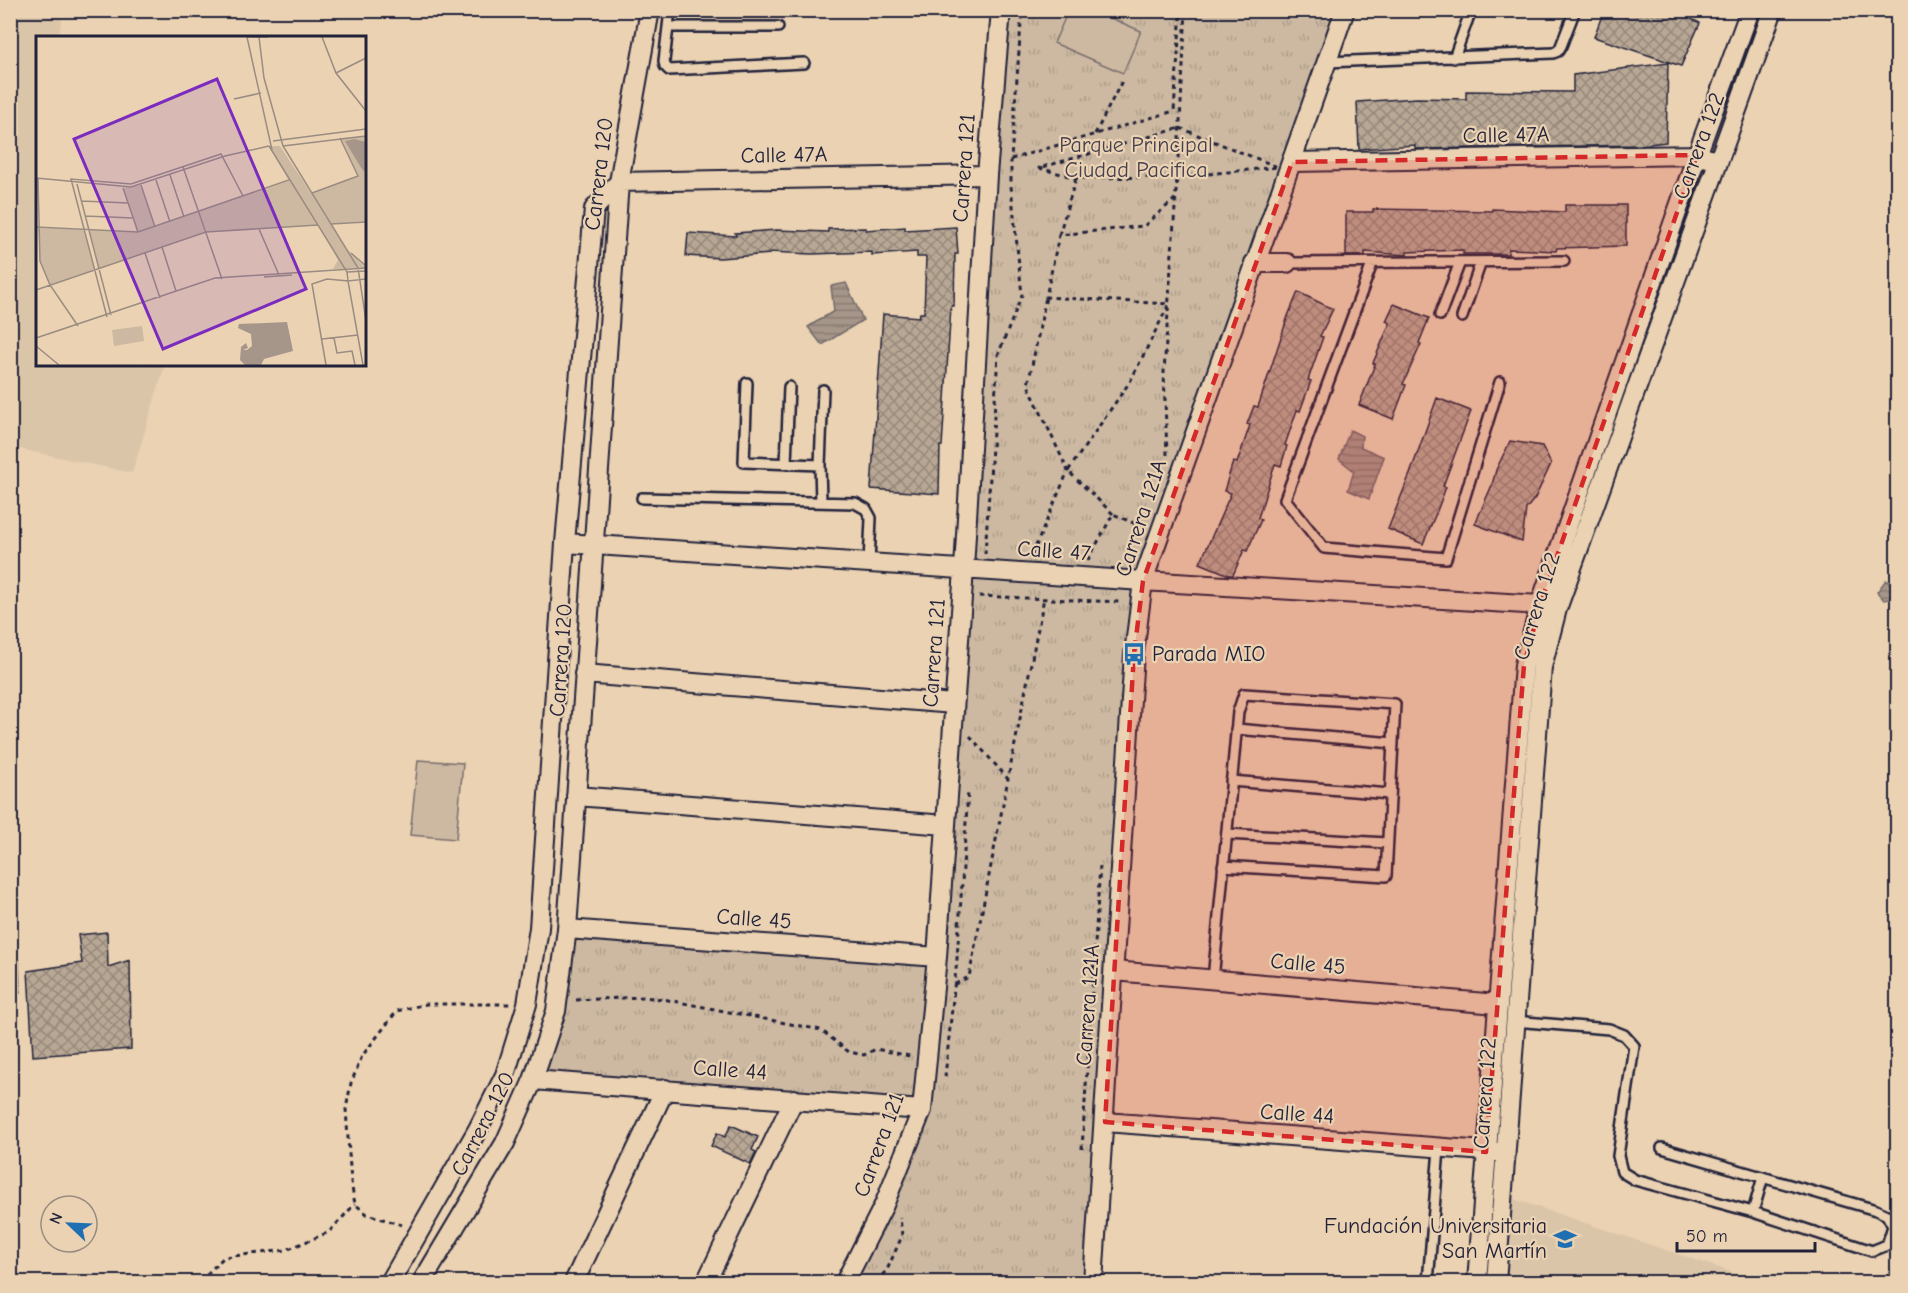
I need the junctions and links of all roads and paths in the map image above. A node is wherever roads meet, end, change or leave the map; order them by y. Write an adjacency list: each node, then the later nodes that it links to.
1 (650, 10): 27 (street, Carrera 120)
2 (670, 10): 12 (lane)
3 (1000, 10): 23 (street, Carrera 121)
4 (1022, 10): 19 (path)
5 (1181, 10): 19 (path)
6 (1186, 10): 18 (path)
7 (1345, 10): 15 (street, Carrera 121A)
8 (1471, 10): 14 (lane)
9 (1575, 10): 14 (lane)
10 (1750, 10): 20 (street, Carrera 122)
11 (1773, 10): 21 (street, Carrera 122)
12 (668, 27): 13 (lane); 16 (lane)
13 (778, 27)
14 (1454, 58): 15 (lane)
15 (1326, 62): 22 (street, Carrera 121A)
16 (804, 63)
17 (1123, 79): 19 (path)
18 (1180, 128): 22 (path); 24 (path); 25 (path)
19 (1095, 134)
20 (1697, 155): 21 (street, Calle 47A); 22 (street, Calle 47A); 61 (street, Carrera 122)
21 (1719, 162): 61 (street, Carrera 122)
22 (1285, 165): 24 (path); 26 (path); 33 (street, Carrera 121A)
23 (987, 175): 27 (street, Calle 47A); 57 (street, Carrera 121)
24 (1177, 177): 25 (path); 28 (path)
25 (1076, 178): 29 (path)
26 (1274, 178)
27 (619, 182): 52 (street, Carrera 120); 53 (street, Carrera 120)
28 (1176, 198): 29 (path); 37 (path)
29 (1059, 235): 36 (path)
30 (1564, 261): 32 (lane)
31 (1460, 262): 32 (lane); 35 (lane); 38 (lane)
32 (1481, 262): 39 (lane)
33 (1254, 263): 34 (street); 58 (street, Carrera 121A)
34 (1287, 263): 35 (lane)
35 (1372, 264): 40 (lane)
36 (1046, 297): 37 (path); 47 (path)
37 (1168, 304): 44 (path); 47 (path)
38 (1440, 315)
39 (1462, 317)
40 (1500, 382)
41 (747, 383): 45 (lane)
42 (789, 387): 45 (lane)
43 (823, 390): 46 (lane)
44 (1167, 460)
45 (786, 464): 46 (lane)
46 (820, 465): 49 (lane)
47 (1068, 471): 50 (path); 54 (path)
48 (642, 498): 49 (lane)
49 (821, 501): 55 (lane)
50 (1113, 514): 51 (path); 56 (path)
51 (1152, 531)
52 (565, 543): 53 (street, Calle 47); 83 (street, Carrera 120)
53 (593, 545): 55 (street, Calle 47); 63 (street, Carrera 120)
54 (1029, 562)
55 (869, 563): 57 (street, Calle 47)
56 (1084, 567)
57 (964, 569): 58 (street, Calle 47); 64 (street, Carrera 121)
58 (1143, 581): 61 (street, Calle 47); 79 (street, Carrera 121A)
59 (973, 595): 60 (path)
60 (1044, 598): 62 (path); 68 (path)
61 (1549, 607): 84 (street, Carrera 122); 85 (street, Carrera 122)
62 (1119, 614)
63 (584, 674): 64 (street); 71 (street, Carrera 120)
64 (954, 704): 72 (street, Carrera 121)
65 (1236, 729): 67 (lane); 67 (lane); 69 (lane)
66 (968, 734): 68 (path)
67 (1393, 743): 70 (lane)
68 (1008, 779): 81 (path)
69 (1231, 781): 70 (lane); 73 (lane)
70 (1390, 794): 74 (lane)
71 (576, 796): 72 (street); 77 (street, Carrera 120)
72 (946, 825): 78 (street, Carrera 121)
73 (1227, 834): 74 (lane); 76 (lane)
74 (1387, 843): 76 (lane)
75 (1100, 862): 96 (path)
76 (1223, 866): 80 (lane)
77 (567, 929): 78 (street, Calle 45); 82 (street, Carrera 120)
78 (937, 957): 86 (street, Carrera 121)
79 (1114, 971): 80 (street, Calle 45); 91 (street, Carrera 121A)
80 (1214, 980): 84 (street, Calle 45)
81 (946, 987)
82 (557, 1001): 86 (path); 87 (street, Carrera 120)
83 (527, 1004): 98 (path); 100 (street, Carrera 120)
84 (1497, 1004): 94 (street, Carrera 122)
85 (1514, 1021): 95 (street, Carrera 122); 99 (lane)
86 (927, 1059): 90 (street, Carrera 121)
87 (533, 1080): 88 (street, Calle 44); 103 (street, Carrera 120)
88 (665, 1089): 89 (street, Calle 44); 104 (street)
89 (794, 1099): 90 (street, Calle 44); 105 (street)
90 (922, 1110): 106 (street, Carrera 121)
91 (1105, 1122): 93 (street, Calle 44); 107 (street, Carrera 121A)
92 (1662, 1148): 97 (lane)
93 (1439, 1149): 94 (street, Calle 44); 108 (lane)
94 (1486, 1152): 95 (street, Calle 44); 109 (street, Carrera 122)
95 (1505, 1153): 110 (street, Carrera 122)
96 (1081, 1155)
97 (1763, 1177): 99 (lane); 99 (lane)
98 (356, 1204): 100 (path); 101 (path)
99 (1752, 1212)
100 (420, 1231): 102 (street, Carrera 120)
101 (202, 1282)
102 (390, 1282)
103 (422, 1282)
104 (574, 1282)
105 (706, 1282)
106 (845, 1282)
107 (1093, 1282)
108 (1428, 1282)
109 (1477, 1282)
110 (1496, 1282)

